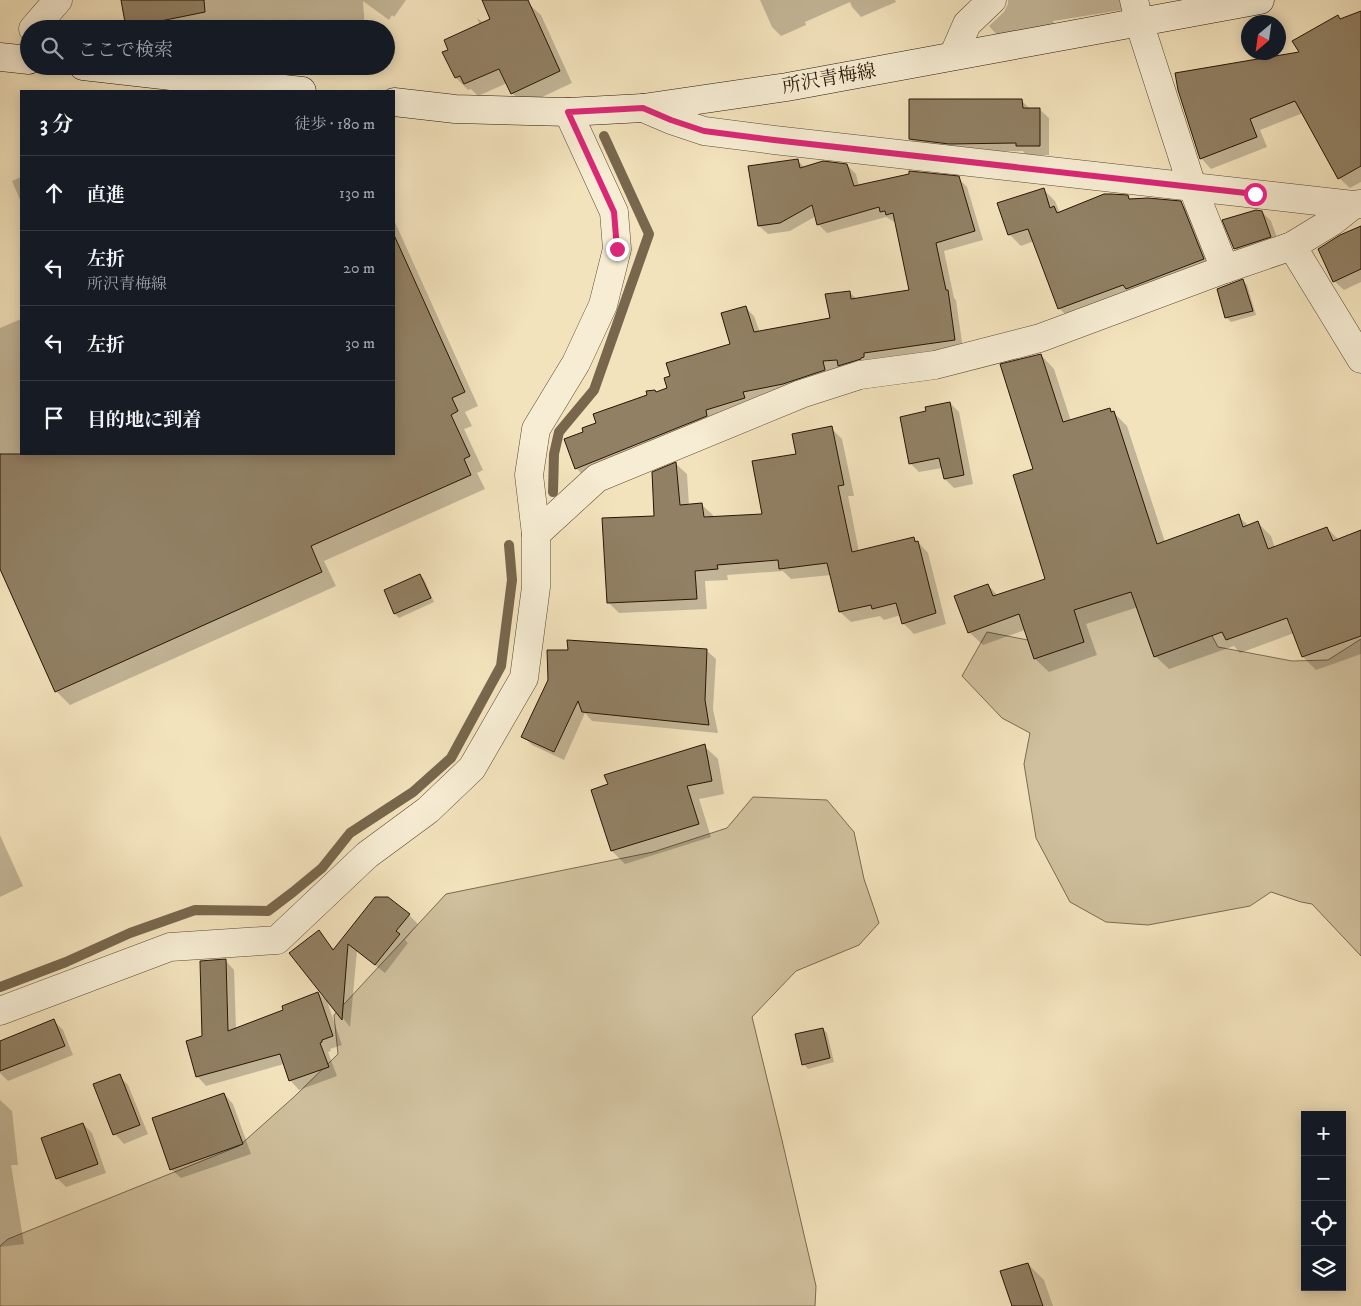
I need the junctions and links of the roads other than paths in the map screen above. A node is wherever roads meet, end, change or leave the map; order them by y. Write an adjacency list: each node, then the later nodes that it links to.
1 (58, 0): 5 (street)
2 (992, 0): 7 (street)
3 (1260, 0): 4 (street, 所沢青梅線)
4 (1137, 11): 7 (street, 所沢青梅線); 14 (street)
5 (41, 20)
6 (20, 47): 8 (street)
7 (953, 56): 12 (street, 所沢青梅線)
8 (12, 58)
9 (162, 75): 10 (street)
10 (293, 90)
11 (395, 102): 13 (street, 所沢青梅線)
12 (643, 108): 13 (street, 所沢青梅線); 14 (street)
13 (568, 112): 19 (street)
14 (1192, 186): 15 (street); 17 (street)
15 (1357, 204): 16 (street)
16 (1292, 246): 17 (street); 18 (street)
17 (1225, 268): 19 (street)
18 (1361, 359)
19 (536, 534): 20 (street)
20 (0, 1011)

